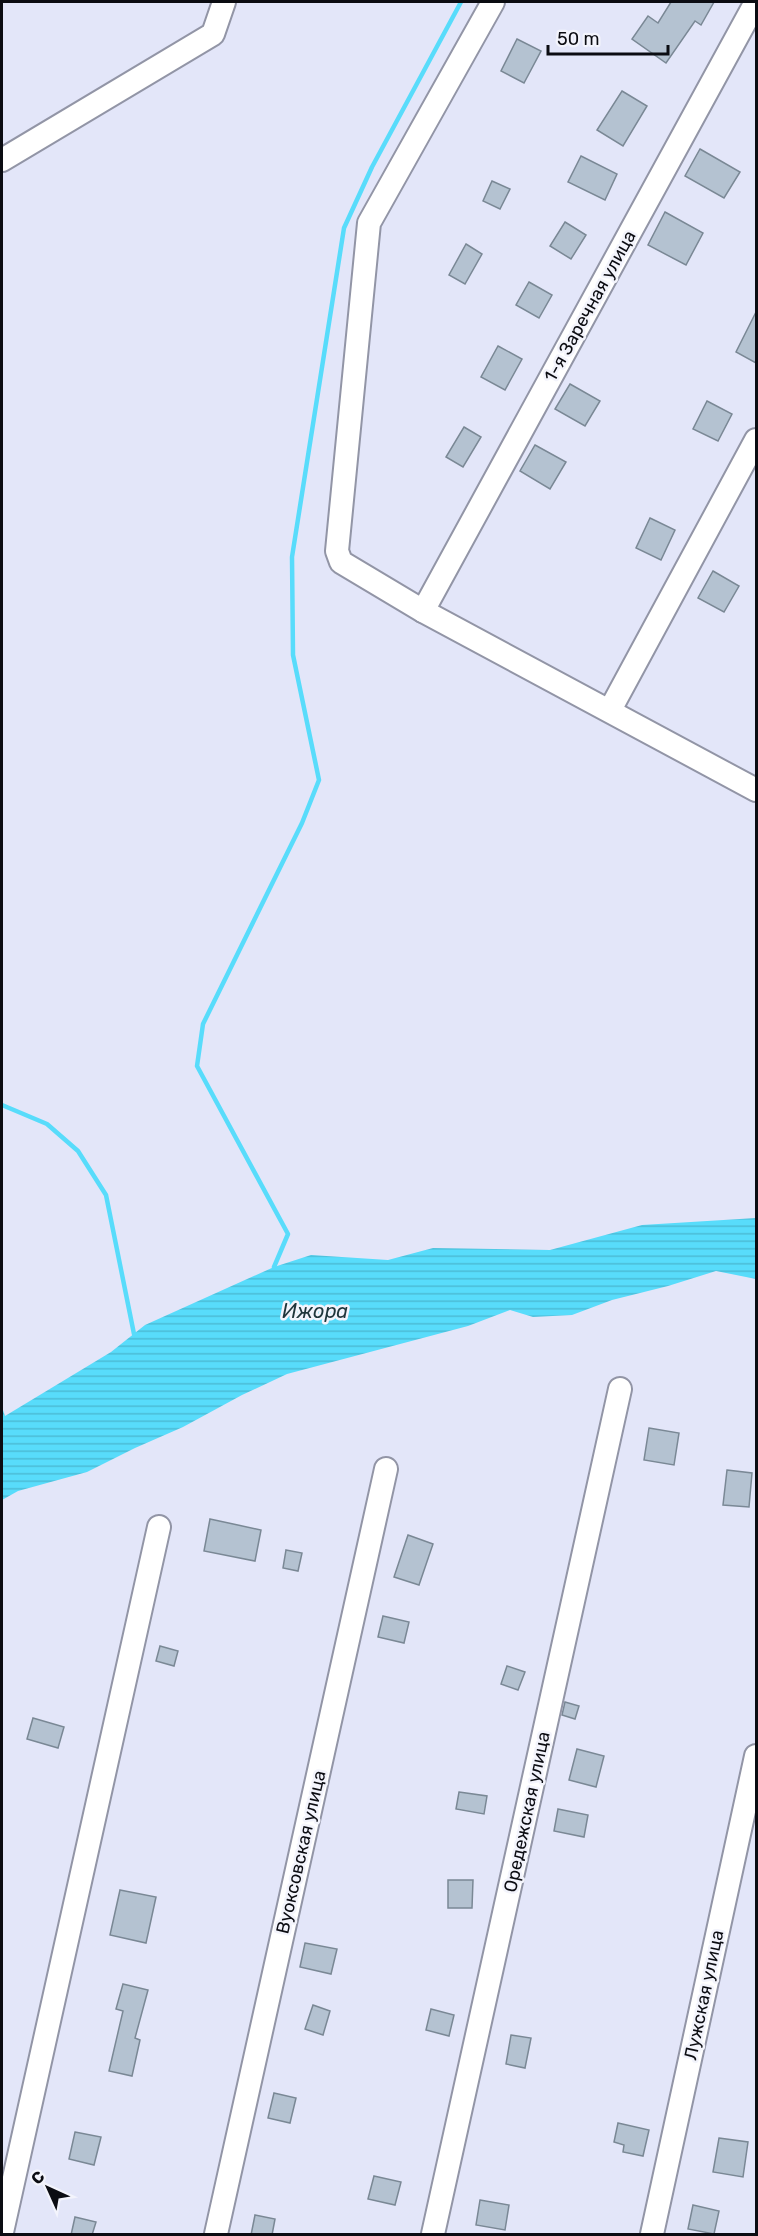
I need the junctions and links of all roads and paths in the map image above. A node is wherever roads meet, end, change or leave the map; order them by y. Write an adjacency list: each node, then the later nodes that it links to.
1 (224, 2): 4 (street)
2 (493, 2): 6 (street)
3 (756, 2): 6 (street, 1-я Заречная улица)
4 (2, 160)
5 (756, 440): 7 (street)
6 (423, 611): 7 (street)
7 (610, 710): 8 (street)
8 (756, 790)
9 (620, 1389): 15 (street, Оредежская улица)
10 (386, 1469): 14 (street, Вуоксовская улица)
11 (159, 1527): 13 (street)
12 (756, 1756): 16 (street, Лужская улица)
13 (2, 2232)
14 (216, 2235)
15 (433, 2235)
16 (652, 2235)

